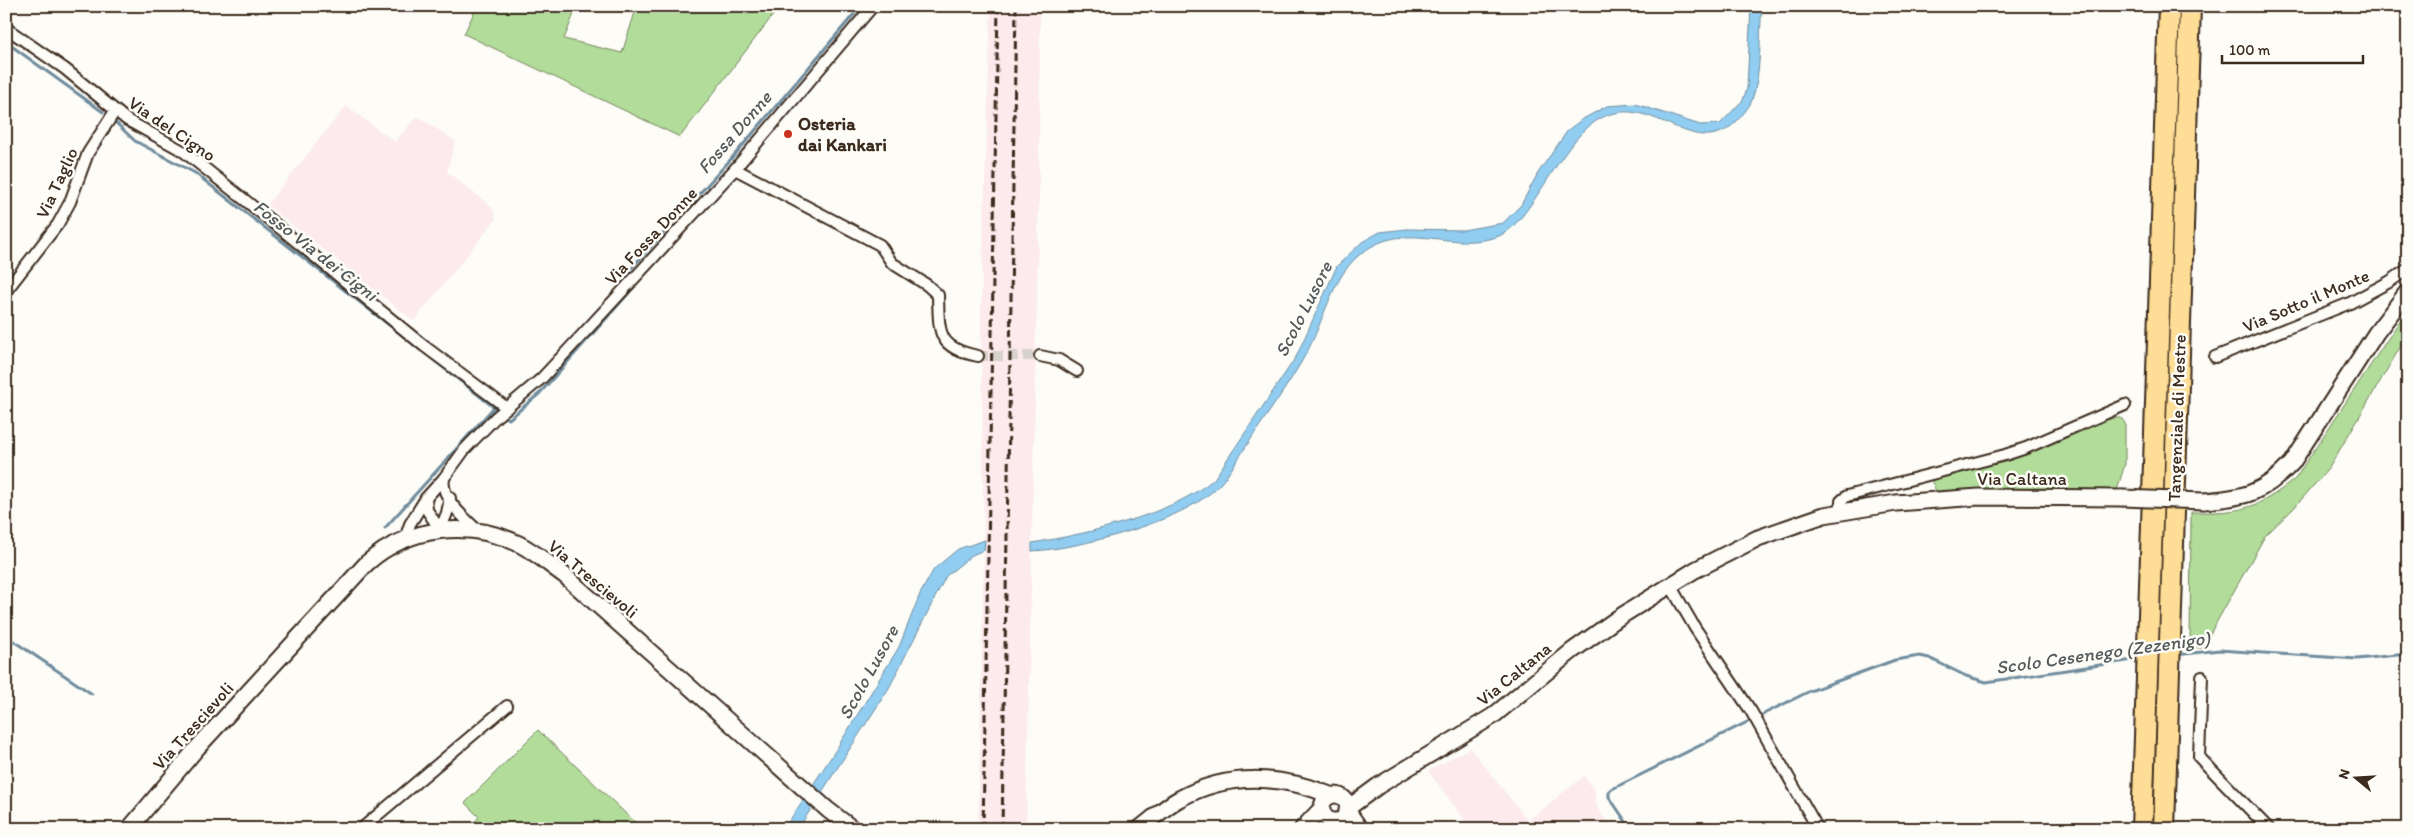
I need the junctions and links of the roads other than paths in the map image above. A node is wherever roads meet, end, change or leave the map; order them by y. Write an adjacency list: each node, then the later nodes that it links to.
1 (873, 6): 6 (street, Via Fossa Donne)
2 (2168, 6): 37 (highway, Tangenziale di Mestre)
3 (2190, 6): 38 (highway, Tangenziale di Mestre)
4 (6, 28): 5 (street, Via del Cigno)
5 (115, 111): 8 (street, Via Taglio); 15 (street, Via del Cigno)
6 (735, 169): 10 (street); 15 (street, Via Fossa Donne)
7 (2408, 270): 12 (street, Via Sotto il Monte)
8 (6, 291)
9 (2408, 291): 19 (main road, Via Caltana, bridge)
10 (978, 356)
11 (1040, 356): 13 (street)
12 (2215, 357)
13 (1077, 371)
14 (2125, 405): 19 (street, Via Caltana)
15 (507, 408): 16 (street, Via Fossa Donne)
16 (444, 478): 17 (street, Via Fossa Donne); 18 (street)
17 (426, 498): 20 (street); 22 (street, Via Fossa Donne)
18 (450, 498): 20 (street); 21 (street)
19 (1841, 511): 23 (main road, Via Caltana)
20 (440, 530): 21 (main road, Via Trescievoli); 22 (main road, Via Trescievoli)
21 (478, 531): 31 (main road, Via Trescievoli)
22 (405, 539): 29 (main road, Via Trescievoli)
23 (1670, 585): 27 (main road, Via Caltana); 36 (street)
24 (2202, 677): 39 (street)
25 (507, 706): 30 (street)
26 (1290, 785): 27 (main road); 28 (main road); 32 (main road)
27 (1342, 803): 28 (main road); 28 (main road); 35 (main road)
28 (1331, 817): 33 (main road); 34 (main road)
29 (129, 829)
30 (361, 829)
31 (853, 829)
32 (1139, 829)
33 (1302, 829)
34 (1314, 829)
35 (1360, 829)
36 (1818, 829)
37 (2142, 829)
38 (2164, 829)
39 (2269, 829)

